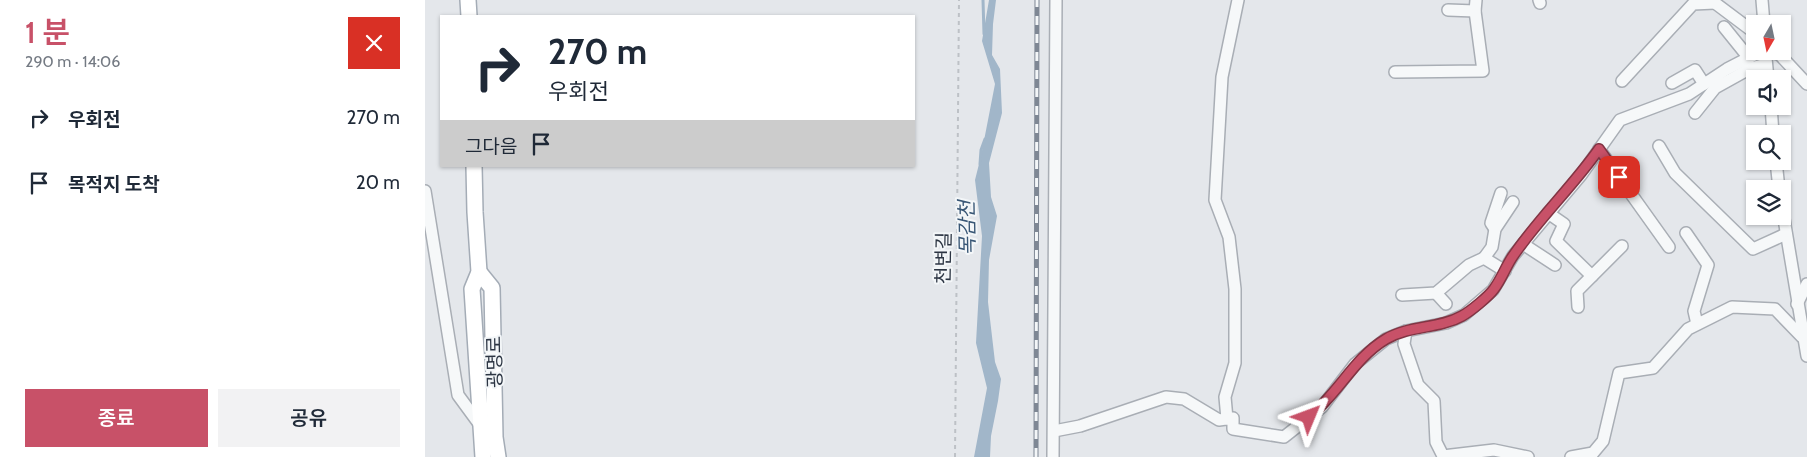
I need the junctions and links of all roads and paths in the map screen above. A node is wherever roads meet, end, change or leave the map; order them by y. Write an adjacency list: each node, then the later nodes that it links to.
1 (468, 0): 9 (main road)
2 (959, 0): 59 (path, 천변길)
3 (1056, 0): 56 (street)
4 (1238, 0): 54 (street)
5 (1762, 0): 10 (street)
6 (1713, 2): 11 (street); 20 (street)
7 (1475, 6): 8 (street); 19 (street)
8 (1448, 10)
9 (469, 15)
10 (1763, 15)
11 (1746, 26)
12 (1724, 27): 13 (street)
13 (1746, 54)
14 (1746, 60): 22 (street)
15 (1765, 60): 17 (street)
16 (1785, 60): 23 (street)
17 (1766, 64): 18 (street); 24 (street)
18 (1767, 70)
19 (1395, 72)
20 (1622, 81)
21 (1672, 83): 22 (street)
22 (1704, 84): 26 (street)
23 (1807, 84)
24 (1695, 113)
25 (1659, 146): 35 (street)
26 (1599, 149): 31 (street); 38 (street)
27 (474, 167): 42 (main road, 광명로)
28 (425, 191): 55 (street)
29 (1501, 193): 33 (street)
30 (1513, 202): 33 (street)
31 (1548, 213): 36 (street); 43 (street)
32 (1785, 225): 35 (street)
33 (1495, 229): 39 (street)
34 (1686, 232): 50 (street)
35 (1786, 234): 48 (street)
36 (1523, 244): 40 (street); 41 (street)
37 (1622, 246): 43 (street)
38 (1669, 247)
39 (1485, 258): 41 (street); 45 (street)
40 (1555, 265)
41 (1505, 271): 51 (street)
42 (479, 272): 55 (main road, 광명로); 58 (main road, 광명로)
43 (1592, 276): 49 (street)
44 (1807, 284): 48 (street)
45 (1436, 294): 46 (street); 47 (street)
46 (1402, 295)
47 (1446, 304)
48 (1797, 304): 52 (street)
49 (1579, 307)
50 (1697, 324): 52 (street); 62 (street)
51 (1406, 330): 54 (street); 61 (street)
52 (1802, 336): 53 (street)
53 (1807, 356)
54 (1227, 419): 56 (street)
55 (480, 425): 57 (main road, 광명로)
56 (1054, 431): 60 (street)
57 (483, 457)
58 (498, 457)
59 (955, 457)
60 (1053, 457)
61 (1528, 457)
62 (1571, 457)

